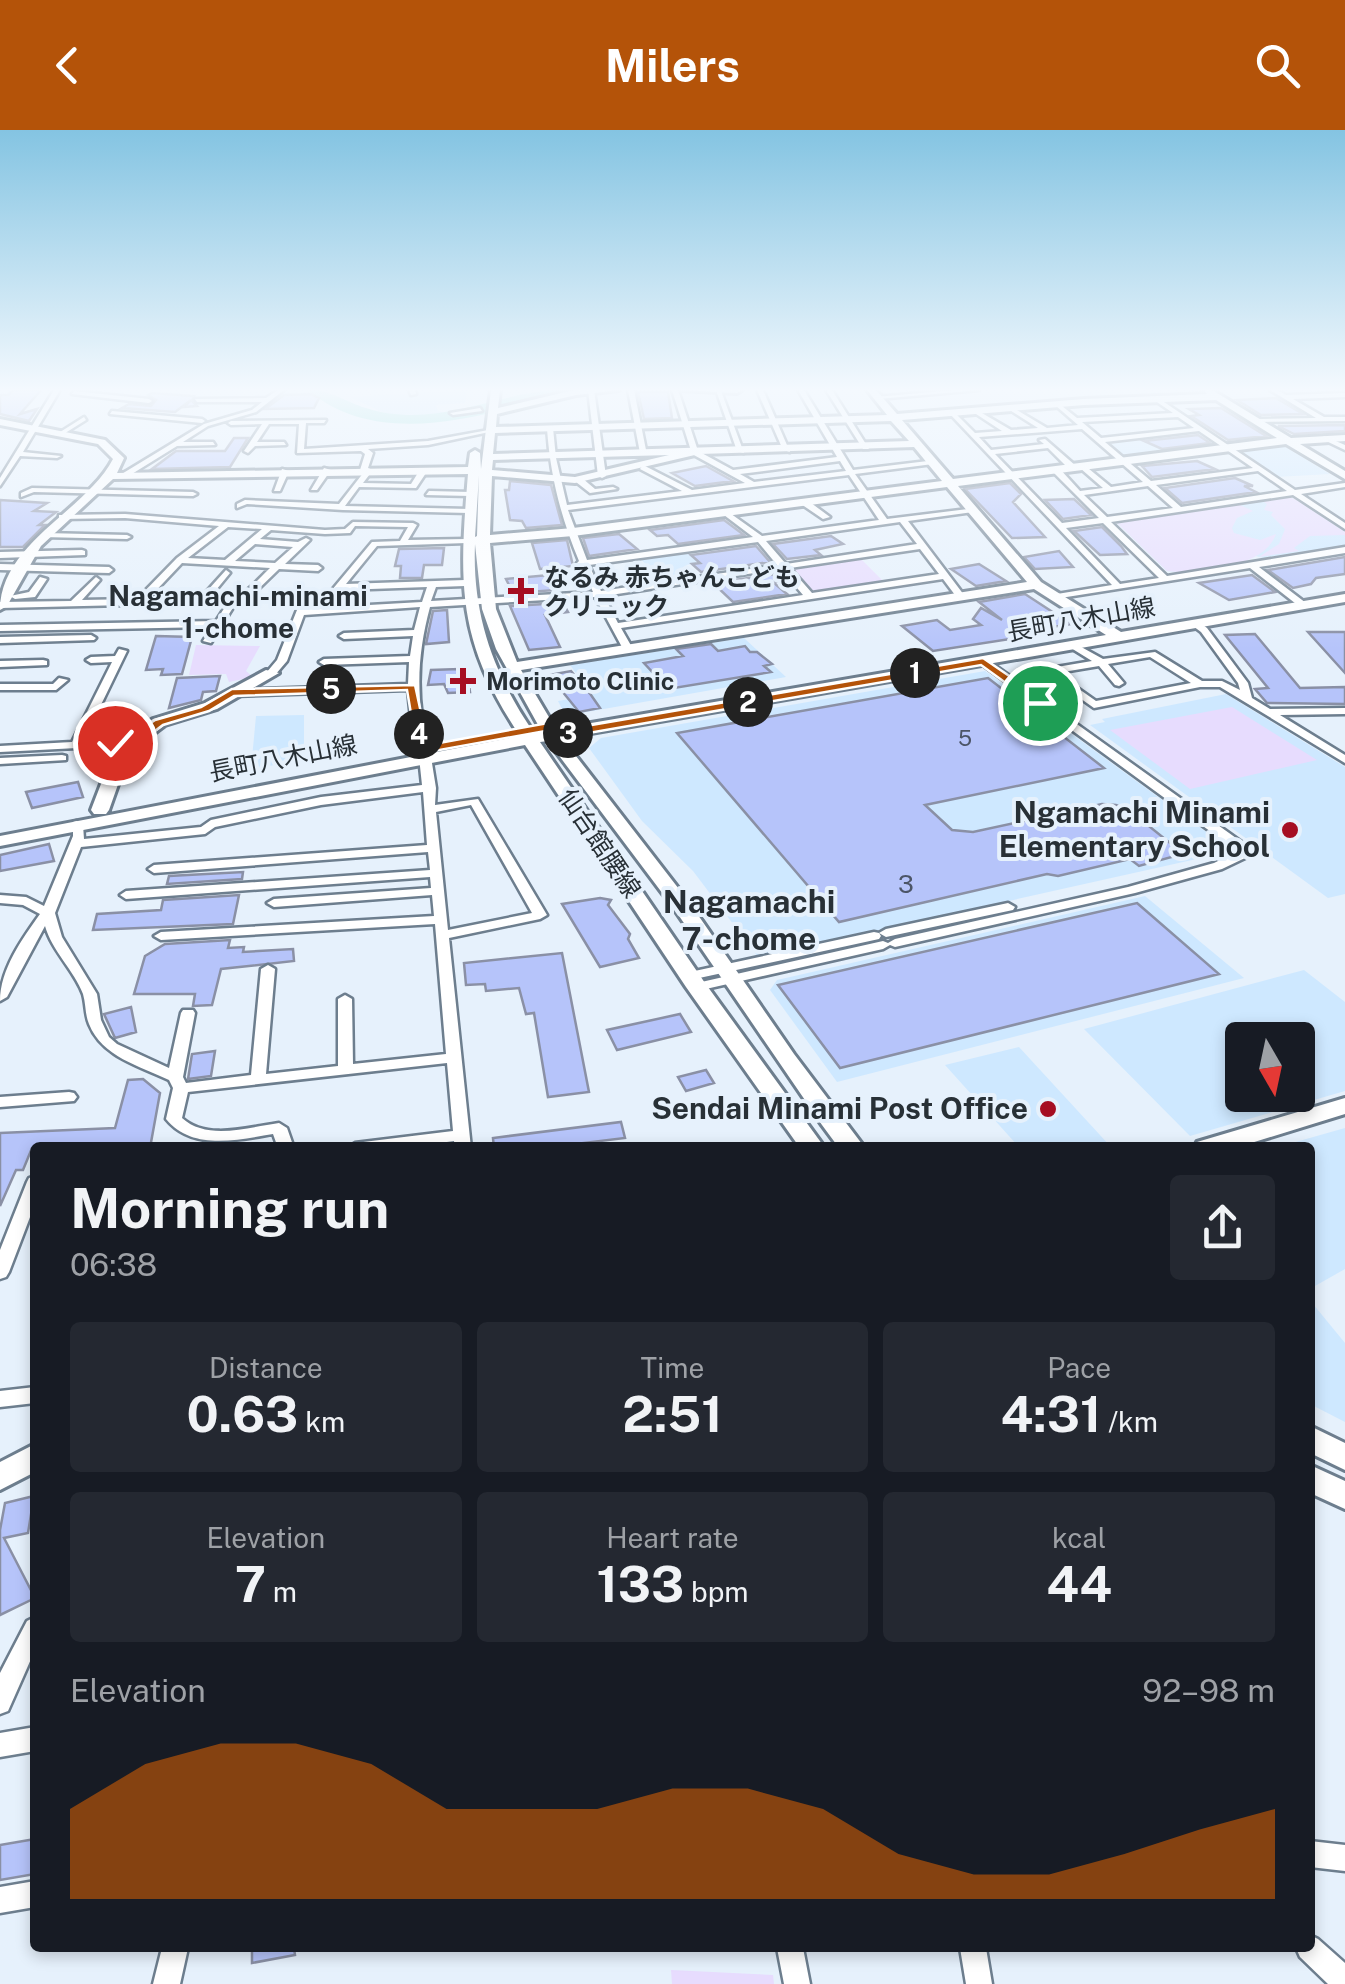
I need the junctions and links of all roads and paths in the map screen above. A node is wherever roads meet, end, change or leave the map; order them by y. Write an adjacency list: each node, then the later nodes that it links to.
1 (115, 477): 37 (street)
2 (148, 477): 3 (street)
3 (222, 477)
4 (283, 477): 34 (street)
5 (322, 477): 33 (street)
6 (363, 477): 30 (street)
7 (420, 477): 30 (street)
8 (479, 477): 43 (street, 仙台館腰線)
9 (481, 477): 72 (street, 仙台館腰線)
10 (528, 477): 24 (street)
11 (599, 477): 26 (street)
12 (667, 477): 39 (street)
13 (739, 477): 31 (street)
14 (820, 477): 25 (street)
15 (854, 477): 44 (street)
16 (945, 477): 28 (street)
17 (1003, 477): 28 (street)
18 (1014, 477): 65 (street)
19 (1063, 477): 42 (street)
20 (1091, 477): 36 (street)
21 (1141, 477): 29 (street)
22 (1205, 477): 29 (street)
23 (1271, 477): 40 (street)
24 (554, 479): 26 (street); 50 (street)
25 (799, 479): 31 (street); 38 (street)
26 (579, 480): 35 (street)
27 (32, 482): 37 (street)
28 (951, 484): 44 (street); 53 (street)
29 (1150, 484): 36 (street); 51 (street)
30 (358, 485): 49 (street)
31 (754, 485): 39 (street)
32 (1345, 485): 40 (street)
33 (314, 488)
34 (278, 489)
35 (613, 489)
36 (1109, 489): 42 (street)
37 (93, 490): 45 (street); 46 (street); 56 (street)
38 (815, 490)
39 (690, 492): 50 (street)
40 (1295, 492): 51 (street); 66 (street)
41 (429, 493): 43 (street)
42 (1079, 493): 60 (street)
43 (472, 494): 54 (street, 仙台館腰線)
44 (866, 494): 47 (street); 61 (street)
45 (24, 495)
46 (188, 497)
47 (804, 502): 55 (street); 57 (street)
48 (240, 506): 49 (street)
49 (341, 506): 52 (street)
50 (564, 508): 68 (street)
51 (1179, 509): 60 (street)
52 (422, 510): 54 (street); 63 (street)
53 (973, 510): 59 (street); 97 (street)
54 (469, 511): 74 (street, 仙台館腰線)
55 (728, 513): 68 (street); 71 (street)
56 (62, 517): 58 (street); 69 (street)
57 (826, 517)
58 (166, 519): 62 (street); 67 (street)
59 (902, 519): 61 (street); 76 (street)
60 (1105, 520): 65 (street); 93 (street)
61 (884, 521): 71 (street)
62 (225, 525): 64 (street); 81 (street)
63 (413, 525): 64 (street); 75 (street)
64 (272, 526): 73 (street)
65 (1061, 526): 98 (street)
66 (1345, 527)
67 (154, 528)
68 (573, 532): 72 (street); 82 (street)
69 (45, 535): 70 (street); 80 (street)
70 (126, 537)
71 (758, 538): 82 (street); 86 (street)
72 (485, 540): 74 (street); 108 (street, 仙台館腰線)
73 (253, 541): 84 (street); 88 (street)
74 (467, 542): 75 (street); 95 (street, 仙台館腰線)
75 (402, 544): 99 (street)
76 (922, 546): 86 (street); 91 (street)
77 (1345, 550): 83 (street)
78 (82, 553): 80 (street)
79 (0, 554): 80 (street)
80 (28, 555): 87 (street)
81 (180, 560): 88 (street); 106 (street)
82 (581, 562): 100 (street)
83 (1252, 565): 93 (street); 109 (street)
84 (277, 566): 88 (street); 89 (street); 111 (street)
85 (0, 567): 87 (street)
86 (784, 567): 100 (street); 102 (street)
87 (21, 568): 90 (street); 104 (street)
88 (226, 568): 110 (street)
89 (318, 568)
90 (109, 570)
91 (944, 576): 102 (street); 103 (street)
92 (43, 579): 104 (street)
93 (1165, 579): 98 (street)
94 (96, 580): 107 (street)
95 (466, 584): 96 (street); 112 (street, 仙台館腰線)
96 (432, 585): 99 (street); 113 (street)
97 (1036, 585): 103 (street); 105 (street)
98 (1118, 587): 105 (street)
99 (339, 588): 114 (street)
100 (598, 594): 108 (street); 117 (street)
101 (1345, 595): 109 (street, 長町八木山線)
102 (809, 596): 117 (street)
103 (962, 597): 126 (street)
104 (3, 598): 107 (street)
105 (1057, 598): 120 (street)
106 (140, 602): 107 (street); 110 (street)
107 (74, 603)
108 (487, 603): 112 (street); 134 (street, 仙台館腰線)
109 (1298, 603): 116 (street, 長町八木山線); 120 (street)
110 (200, 604): 111 (street)
111 (232, 604): 115 (street)
112 (469, 604): 113 (street); 148 (street, 仙台館腰線)
113 (424, 608): 114 (street); 119 (street)
114 (300, 612): 136 (street)
115 (218, 624): 118 (street); 124 (street)
116 (1196, 624): 120 (street, 長町八木山線); 144 (street)
117 (615, 626): 126 (street)
118 (0, 628)
119 (418, 633): 121 (street); 127 (street)
120 (1114, 634): 125 (street, 長町八木山線); 147 (street)
121 (344, 636)
122 (91, 638): 123 (street)
123 (0, 640)
124 (208, 641)
125 (1074, 646): 129 (street, 長町八木山線); 131 (street)
126 (628, 649): 134 (street)
127 (414, 659): 130 (street); 142 (street)
128 (92, 660): 150 (street)
129 (983, 661): 147 (street, 長町八木山線); 175 (street)
130 (324, 662)
131 (1102, 662): 135 (street); 138 (street); 140 (street)
132 (43, 663): 133 (street)
133 (0, 664)
134 (512, 667): 147 (street, 仙台館腰線)
135 (1045, 672)
136 (270, 673): 143 (street)
137 (63, 680): 141 (street)
138 (1118, 682)
139 (1064, 684): 140 (street)
140 (1200, 684): 144 (street)
141 (0, 687)
142 (412, 687): 143 (street); 152 (street)
143 (232, 693): 149 (street)
144 (1247, 699): 146 (street)
145 (1345, 711): 146 (street)
146 (1267, 712): 154 (street)
147 (551, 731): 148 (street); 175 (street, 仙台館腰線)
148 (527, 735): 152 (street); 176 (street, 仙台館腰線)
149 (130, 743): 150 (street); 159 (street)
150 (77, 744): 151 (street)
151 (0, 749)
152 (424, 753): 156 (street); 157 (street)
153 (62, 758): 155 (street)
154 (1345, 760)
155 (0, 762)
156 (430, 788): 158 (street); 163 (street)
157 (217, 791): 159 (street); 160 (street, 長町八木山線)
158 (431, 808): 164 (street); 172 (street)
159 (100, 810): 161 (street)
160 (77, 825): 162 (street, 長町八木山線); 163 (street)
161 (0, 832)
162 (0, 842)
163 (76, 844): 171 (street)
164 (434, 848): 165 (street); 166 (street)
165 (154, 869)
166 (437, 874): 167 (street); 168 (street)
167 (438, 891): 170 (street); 172 (street)
168 (126, 895)
169 (0, 898): 171 (street)
170 (274, 903)
171 (48, 913): 177 (street); 183 (street)
172 (442, 928): 173 (street); 180 (street)
173 (160, 936)
174 (268, 969): 182 (street)
175 (730, 974): 176 (street); 190 (street, 仙台館腰線)
176 (693, 982): 189 (street, 仙台館腰線)
177 (0, 998)
178 (346, 999): 181 (street)
179 (188, 1013): 183 (street)
180 (454, 1058): 181 (street); 187 (street)
181 (346, 1069): 182 (street)
182 (258, 1079): 183 (street)
183 (178, 1082): 188 (street)
184 (69, 1097): 185 (street)
185 (0, 1102)
186 (1345, 1106): 191 (street)
187 (463, 1141)
188 (284, 1142)
189 (810, 1142)
190 (849, 1142)
191 (1226, 1142)
192 (30, 1195): 193 (street)
193 (0, 1272)
194 (30, 1396): 195 (street)
195 (0, 1399)
196 (1315, 1442): 197 (street)
197 (1345, 1457)
198 (30, 1461): 199 (street)
199 (0, 1476)
200 (1315, 1481): 201 (street)
201 (1345, 1496)
202 (24, 1668): 203 (street)
203 (0, 1703)
204 (30, 1740): 205 (street)
205 (0, 1745)
206 (1315, 1855): 207 (street)
207 (1345, 1858)
208 (30, 1895): 209 (street)
209 (0, 1900)
210 (175, 1952): 215 (street)
211 (791, 1952): 216 (street)
212 (975, 1952): 217 (street)
213 (1314, 1952): 214 (street)
214 (1345, 1980)
215 (166, 1984)
216 (797, 1984)
217 (979, 1984)

